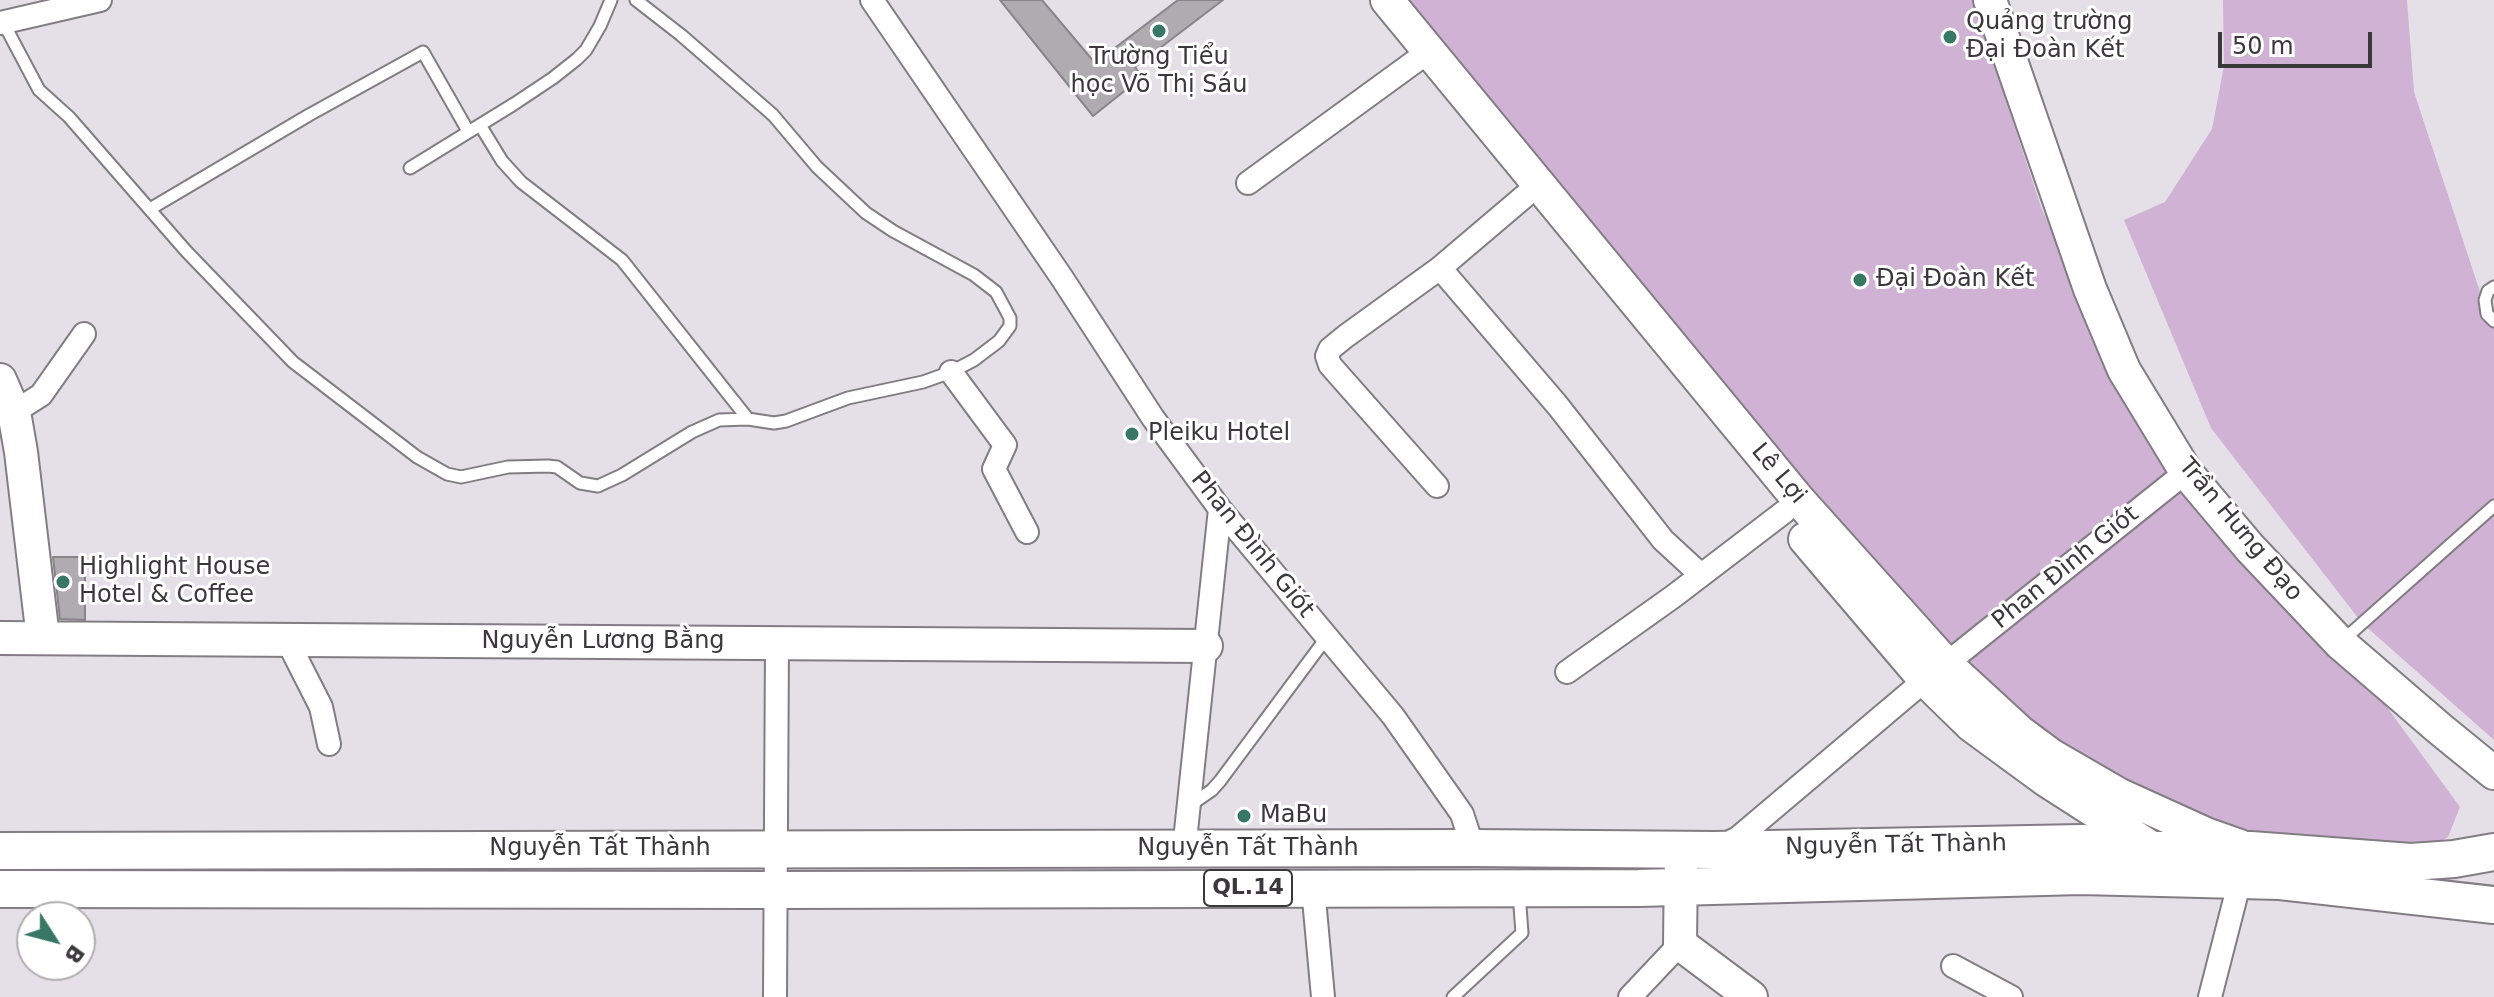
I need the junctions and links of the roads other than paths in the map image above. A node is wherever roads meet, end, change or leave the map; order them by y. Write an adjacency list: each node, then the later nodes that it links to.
1 (100, 0): 8 (street)
2 (611, 0): 10 (lane)
3 (636, 0): 20 (lane)
4 (872, 0): 27 (street, Phan Đình Giót)
5 (1366, 0): 9 (street)
6 (1387, 0): 14 (street, Lê Lợi)
7 (1990, 0): 24 (street, Trần Hưng Đạo)
8 (2, 22): 15 (lane)
9 (1417, 60): 13 (street); 14 (street)
10 (480, 125): 11 (lane); 23 (lane)
11 (468, 131): 12 (lane); 15 (lane)
12 (410, 168)
13 (1248, 183)
14 (1533, 189): 16 (street); 28 (street); 39 (street, Lê Lợi)
15 (150, 209): 23 (lane)
16 (1440, 268): 25 (street); 30 (street)
17 (2494, 287): 18 (lane)
18 (2494, 321)
19 (84, 334): 22 (street)
20 (951, 372): 23 (lane); 29 (street)
21 (0, 380): 22 (street)
22 (14, 412): 33 (street)
23 (748, 419)
24 (2186, 472): 36 (street, Trần Hưng Đạo); 39 (street, Phan Đình Giót)
25 (1437, 486)
26 (2494, 506): 36 (lane)
27 (1220, 509): 31 (street, Phan Đình Giót); 37 (street)
28 (1784, 512): 30 (street); 39 (street)
29 (1027, 532)
30 (1701, 575): 38 (street)
31 (1327, 637): 42 (lane); 44 (street, Phan Đình Giót)
32 (0, 638): 33 (street, Nguyễn Lương Bằng)
33 (43, 638): 34 (street, Nguyễn Lương Bằng)
34 (287, 640): 35 (street, Nguyễn Lương Bằng); 40 (street)
35 (777, 643): 37 (street, Nguyễn Lương Bằng); 43 (street)
36 (2340, 643): 41 (street, Trần Hưng Đạo)
37 (1206, 646): 42 (street)
38 (1567, 672)
39 (1936, 672): 46 (street, Phan Đình Giót); 47 (street); 50 (street, Lê Lợi)
40 (329, 744)
41 (2494, 773)
42 (1189, 807): 45 (street)
43 (776, 848): 45 (main road, Nguyễn Tất Thành / QL.14); 48 (main road, Nguyễn Tất Thành / QL.14); 55 (street)
44 (1473, 848): 45 (main road, Nguyễn Tất Thành / QL.14); 46 (main road, Nguyễn Tất Thành / QL.14)
45 (1184, 850)
46 (1698, 850): 47 (main road, Nguyễn Tất Thành / QL.14); 51 (street)
47 (2155, 850): 50 (main road); 50 (main road, Nguyễn Tất Thành / QL.14)
48 (0, 851)
49 (2494, 852): 50 (main road, Nguyễn Tất Thành / QL.14)
50 (2233, 870): 51 (main road, Nguyễn Tất Thành / QL.14); 56 (main road, Nguyễn Tất Thành / QL.14); 65 (street)
51 (1681, 887): 53 (main road, Nguyễn Tất Thành / QL.14); 57 (street)
52 (1313, 888): 53 (main road, Nguyễn Tất Thành / QL.14); 55 (main road, Nguyễn Tất Thành / QL.14); 60 (street)
53 (1518, 888): 61 (lane)
54 (0, 889): 55 (main road, Nguyễn Tất Thành / QL.14)
55 (776, 890): 59 (street)
56 (2494, 905)
57 (1680, 944): 62 (street); 63 (street)
58 (1953, 966): 64 (street)
59 (775, 997)
60 (1323, 997)
61 (1453, 997)
62 (1630, 997)
63 (1751, 997)
64 (2011, 997)
65 (2210, 997)

